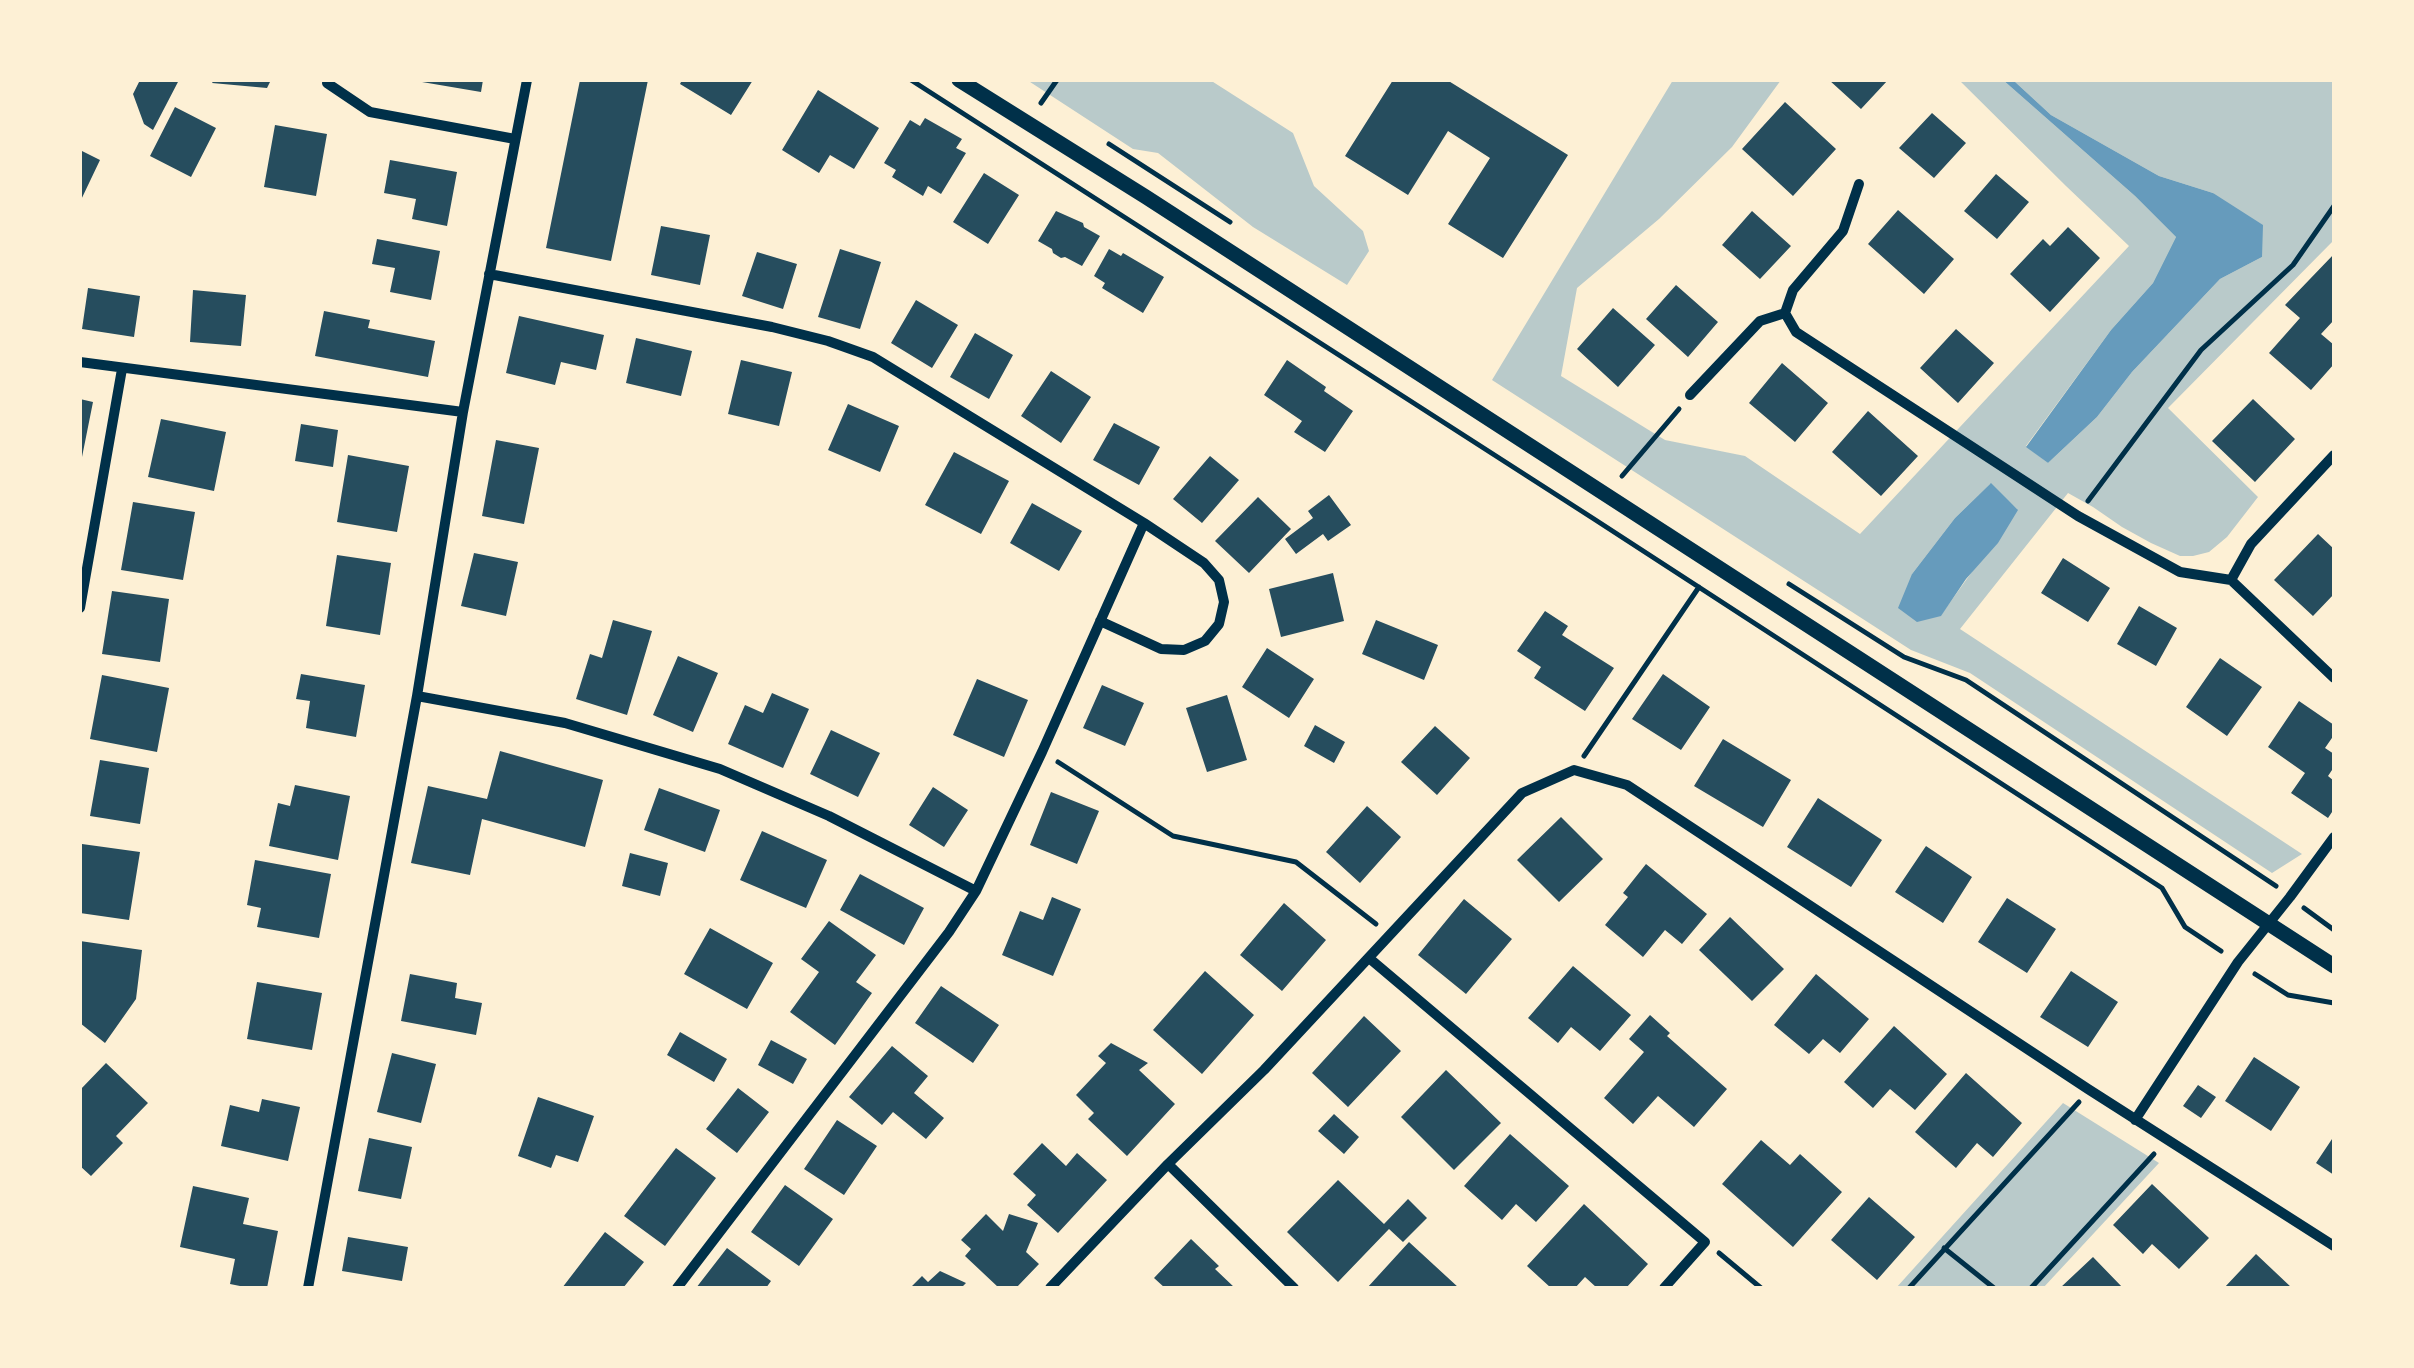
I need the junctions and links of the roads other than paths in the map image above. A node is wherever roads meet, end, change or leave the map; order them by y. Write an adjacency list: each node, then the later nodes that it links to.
1 (527, 80): 4 (street)
2 (959, 80): 21 (street)
3 (328, 83): 4 (street)
4 (515, 139): 6 (street)
5 (1860, 184): 7 (street)
6 (488, 274): 11 (street); 13 (street)
7 (1785, 313): 10 (street); 14 (street)
8 (80, 362): 9 (street)
9 (122, 369): 11 (street); 15 (street)
10 (1690, 395)
11 (463, 412): 18 (street)
12 (2334, 455): 14 (street)
13 (1144, 523): 16 (street); 16 (street)
14 (2232, 580): 17 (street)
15 (80, 608)
16 (1100, 622): 20 (street)
17 (2334, 678)
18 (418, 696): 20 (street); 27 (street)
19 (2334, 836): 21 (street)
20 (976, 892): 28 (street)
21 (2270, 923): 23 (street); 24 (street)
22 (1370, 958): 24 (street); 25 (street); 31 (street)
23 (2334, 966)
24 (2135, 1120): 26 (street)
25 (1168, 1164): 29 (street); 30 (street)
26 (2334, 1246)
27 (308, 1288)
28 (676, 1288)
29 (1050, 1288)
30 (1294, 1288)
31 (1664, 1288)

